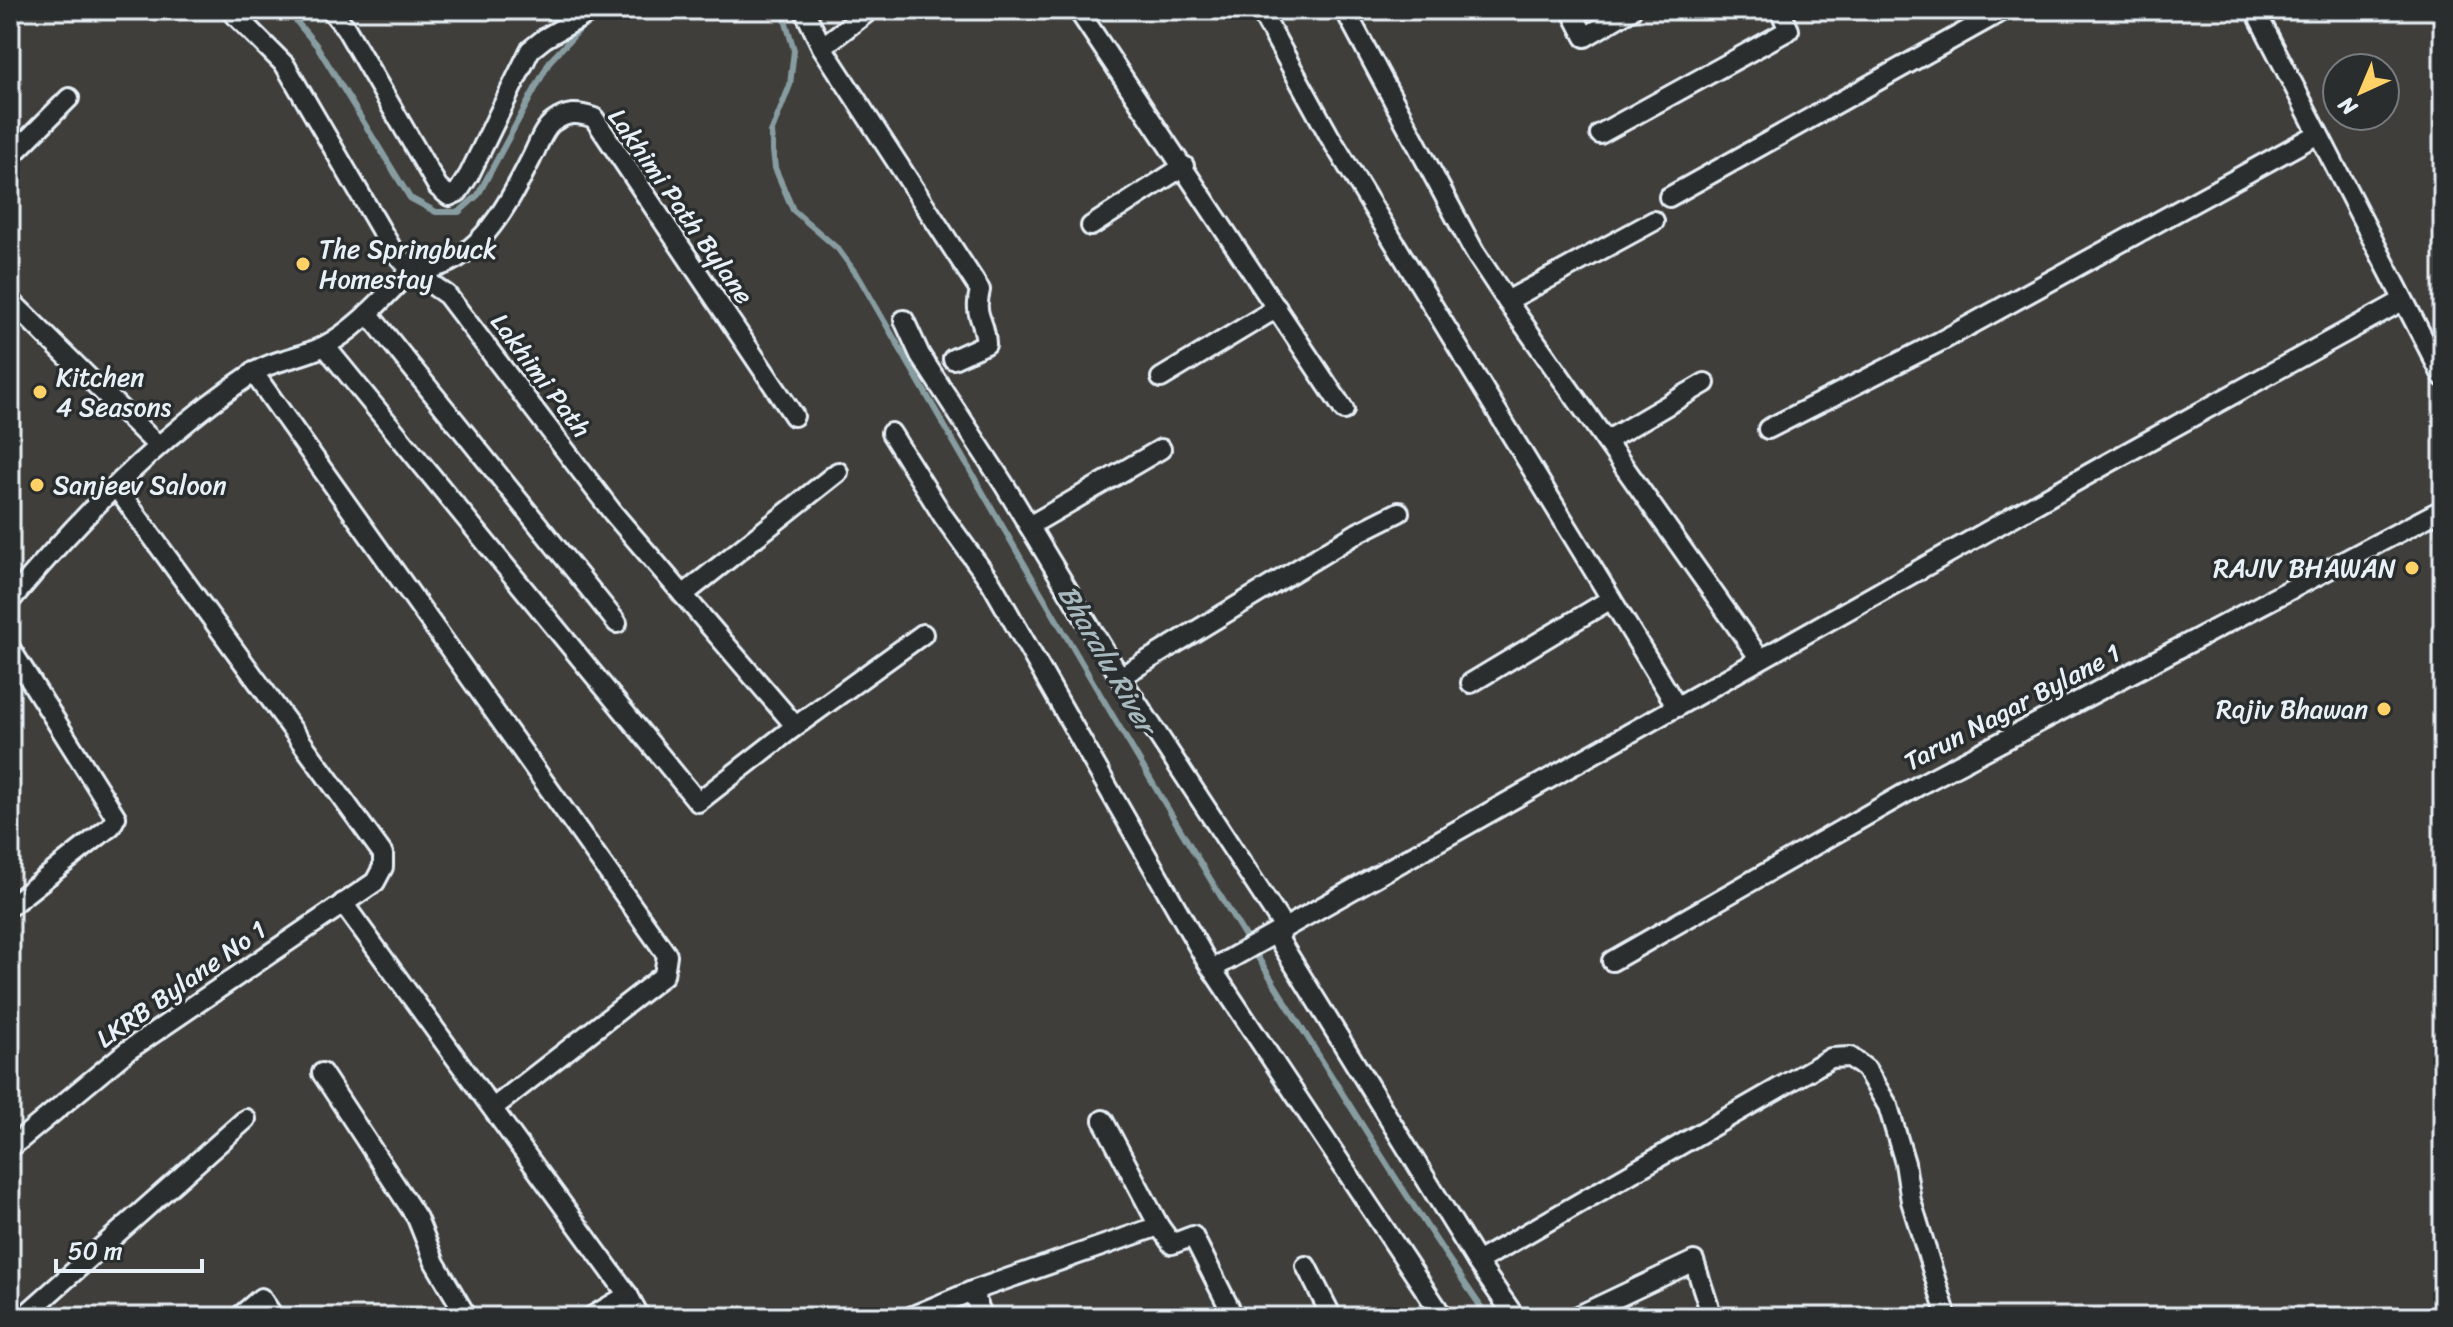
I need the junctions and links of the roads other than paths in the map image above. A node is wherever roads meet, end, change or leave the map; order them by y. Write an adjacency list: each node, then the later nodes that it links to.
1 (230, 10): 23 (street, Lakhimi Path)
2 (331, 10): 3 (street)
3 (594, 10)
4 (804, 10): 14 (street)
5 (870, 10): 14 (street)
6 (1078, 10): 19 (street)
7 (1260, 10): 49 (street)
8 (1345, 10): 25 (street)
9 (1571, 10): 10 (street)
10 (1631, 10)
11 (1780, 10): 16 (street)
12 (2004, 10): 20 (street)
13 (2255, 10): 17 (street)
14 (822, 47): 31 (street)
15 (69, 98): 18 (street)
16 (1600, 134)
17 (2318, 134): 26 (street); 38 (street)
18 (10, 157)
19 (1184, 166): 22 (street); 27 (street)
20 (1669, 197)
21 (1654, 221): 25 (street)
22 (1091, 226)
23 (411, 270): 28 (street); 37 (street, Lakhimi Path Bylane); 48 (street, Lakhimi Path)
24 (10, 300): 41 (street)
25 (1507, 301): 40 (street)
26 (2402, 301): 33 (street); 54 (street)
27 (1277, 308): 34 (street); 36 (street)
28 (368, 313): 30 (street); 51 (street)
29 (904, 320): 47 (street)
30 (325, 346): 32 (street); 58 (street)
31 (953, 359)
32 (253, 372): 41 (street); 65 (street)
33 (2443, 377)
34 (1161, 378)
35 (1705, 383): 40 (street)
36 (1344, 410)
37 (794, 416)
38 (1768, 429)
39 (891, 433): 63 (street)
40 (1606, 441): 54 (street)
41 (157, 445): 44 (street)
42 (1161, 449): 47 (street)
43 (838, 472): 48 (street)
44 (116, 487): 50 (street); 59 (street, LKRB Bylane No 1)
45 (2443, 509): 62 (street, Tarun Nagar Bylane 1)
46 (1399, 512): 55 (street)
47 (1029, 526): 55 (street)
48 (683, 595): 58 (street, Lakhimi Path)
49 (1611, 599): 56 (street); 57 (street)
50 (10, 601)
51 (617, 623)
52 (923, 634): 58 (street)
53 (10, 648): 60 (street)
54 (1760, 659): 57 (street)
55 (1120, 677): 61 (street)
56 (1471, 683)
57 (1677, 707): 61 (street)
58 (793, 728)
59 (343, 903): 65 (street); 68 (street, LKRB Bylane No 1)
60 (10, 906)
61 (1283, 926): 63 (street); 70 (street)
62 (1612, 961)
63 (1212, 969): 84 (street)
64 (322, 1073): 77 (street)
65 (493, 1108): 73 (street)
66 (246, 1119): 74 (street)
67 (1103, 1120): 69 (street)
68 (10, 1148)
69 (1159, 1226): 72 (street); 82 (street)
70 (1477, 1262): 85 (street); 88 (street)
71 (1306, 1266): 83 (street)
72 (972, 1291): 80 (street); 81 (street)
73 (628, 1295): 78 (street); 79 (street)
74 (23, 1317)
75 (239, 1317): 76 (street)
76 (274, 1317)
77 (467, 1317)
78 (591, 1317)
79 (640, 1317)
80 (910, 1317)
81 (983, 1317)
82 (1234, 1317)
83 (1332, 1317)
84 (1443, 1317)
85 (1515, 1317)
86 (1576, 1317): 87 (street)
87 (1712, 1317)
88 (1947, 1317)

